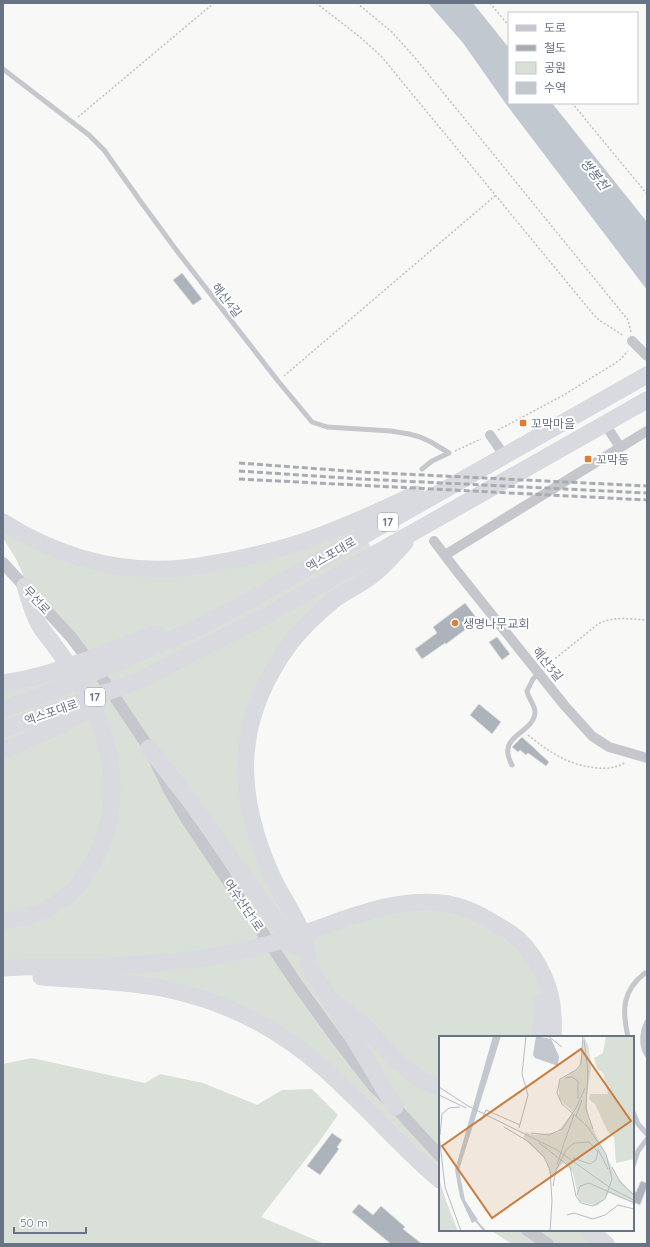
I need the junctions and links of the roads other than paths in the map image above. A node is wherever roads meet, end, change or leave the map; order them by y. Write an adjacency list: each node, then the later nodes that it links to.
1 (3, 69): 11 (lane, 해산4길)
2 (632, 341): 3 (street)
3 (647, 356)
4 (647, 376): 10 (highway, 엑스포대로 / 17)
5 (647, 400): 6 (highway, 엑스포대로 / 17)
6 (605, 424): 9 (street); 13 (highway, 엑스포대로 / 17)
7 (647, 431): 9 (street)
8 (490, 435): 10 (street)
9 (620, 447): 15 (street)
10 (504, 455): 12 (highway); 18 (highway, 엑스포대로 / 17)
11 (422, 469)
12 (3, 522)
13 (417, 530): 21 (highway, 엑스포대로 / 17); 34 (highway)
14 (434, 541): 15 (street, 해산3길)
15 (445, 555): 20 (street, 해산3길)
16 (3, 563): 17 (street, 무선로)
17 (25, 586): 19 (street, 무선로); 29 (highway)
18 (252, 599): 22 (highway); 23 (highway, 엑스포대로 / 17)
19 (71, 637): 25 (street, 여수산단1로)
20 (539, 673): 27 (street, 해산3길); 28 (lane)
21 (138, 681): 24 (highway, 엑스포대로 / 17); 26 (highway)
22 (3, 683)
23 (3, 709)
24 (3, 729)
25 (149, 748): 34 (highway); 42 (street, 여수산단1로)
26 (3, 751)
27 (642, 756)
28 (512, 765)
29 (42, 912): 30 (highway); 31 (highway)
30 (3, 920)
31 (3, 926)
32 (500, 926): 33 (highway); 38 (highway); 39 (highway)
33 (3, 968)
34 (310, 969): 37 (highway)
35 (3, 972): 48 (highway)
36 (645, 973): 40 (lane)
37 (330, 998): 41 (highway); 42 (highway)
38 (539, 1036)
39 (553, 1036)
40 (628, 1036)
41 (439, 1088)
42 (395, 1107): 46 (street, 여수산단1로)
43 (634, 1114): 44 (lane)
44 (647, 1134)
45 (647, 1139): 47 (lane)
46 (439, 1155)
47 (634, 1163)
48 (439, 1179)
49 (528, 1231): 51 (street)
50 (589, 1231): 52 (highway)
51 (548, 1244)
52 (606, 1244)

